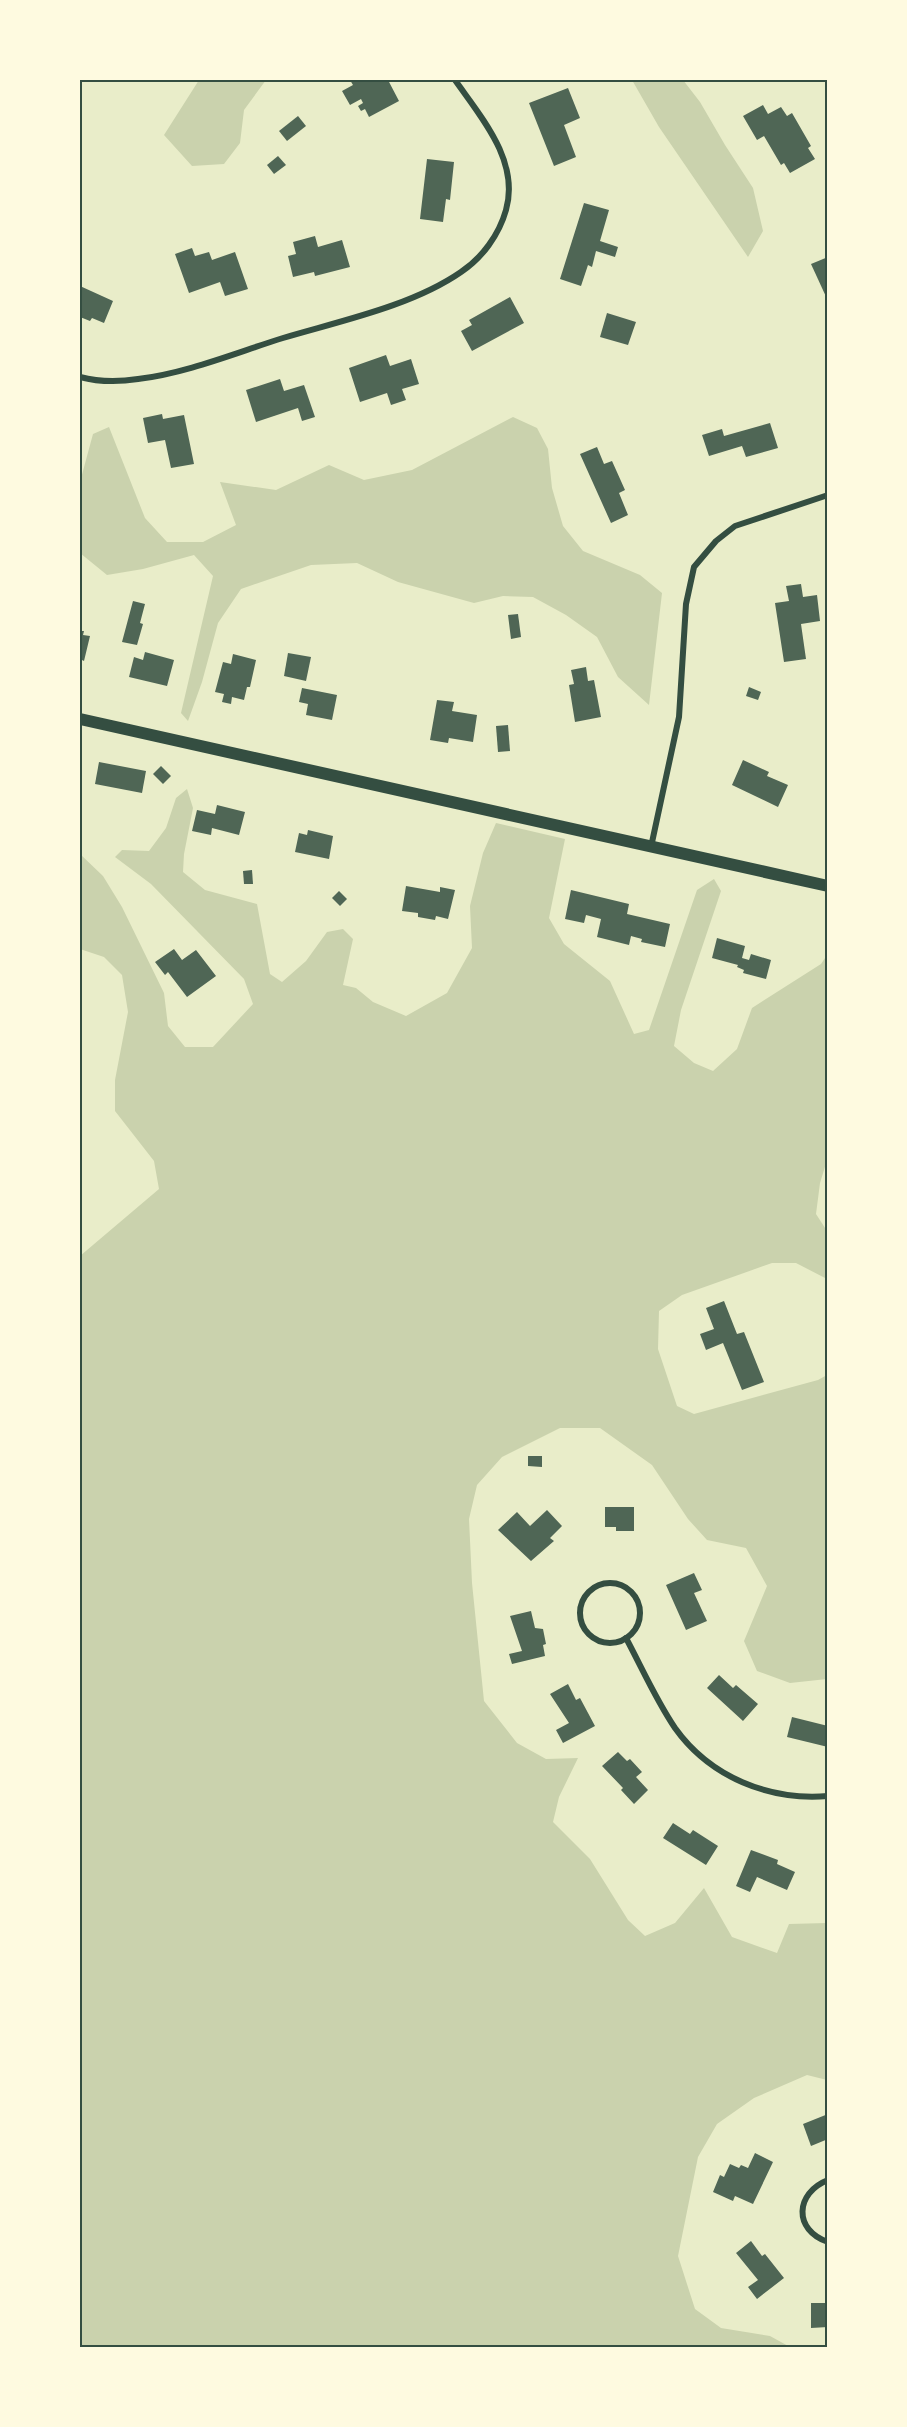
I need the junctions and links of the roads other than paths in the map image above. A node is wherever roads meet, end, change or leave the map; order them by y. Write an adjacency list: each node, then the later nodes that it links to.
1 (455, 80): 2 (street)
2 (80, 377)
3 (828, 495): 5 (street)
4 (80, 719): 5 (main road)
5 (651, 847): 6 (main road)
6 (828, 886)
7 (626, 1638): 7 (street); 8 (street)
8 (828, 1796)
9 (828, 2180): 10 (street)
10 (828, 2242)

